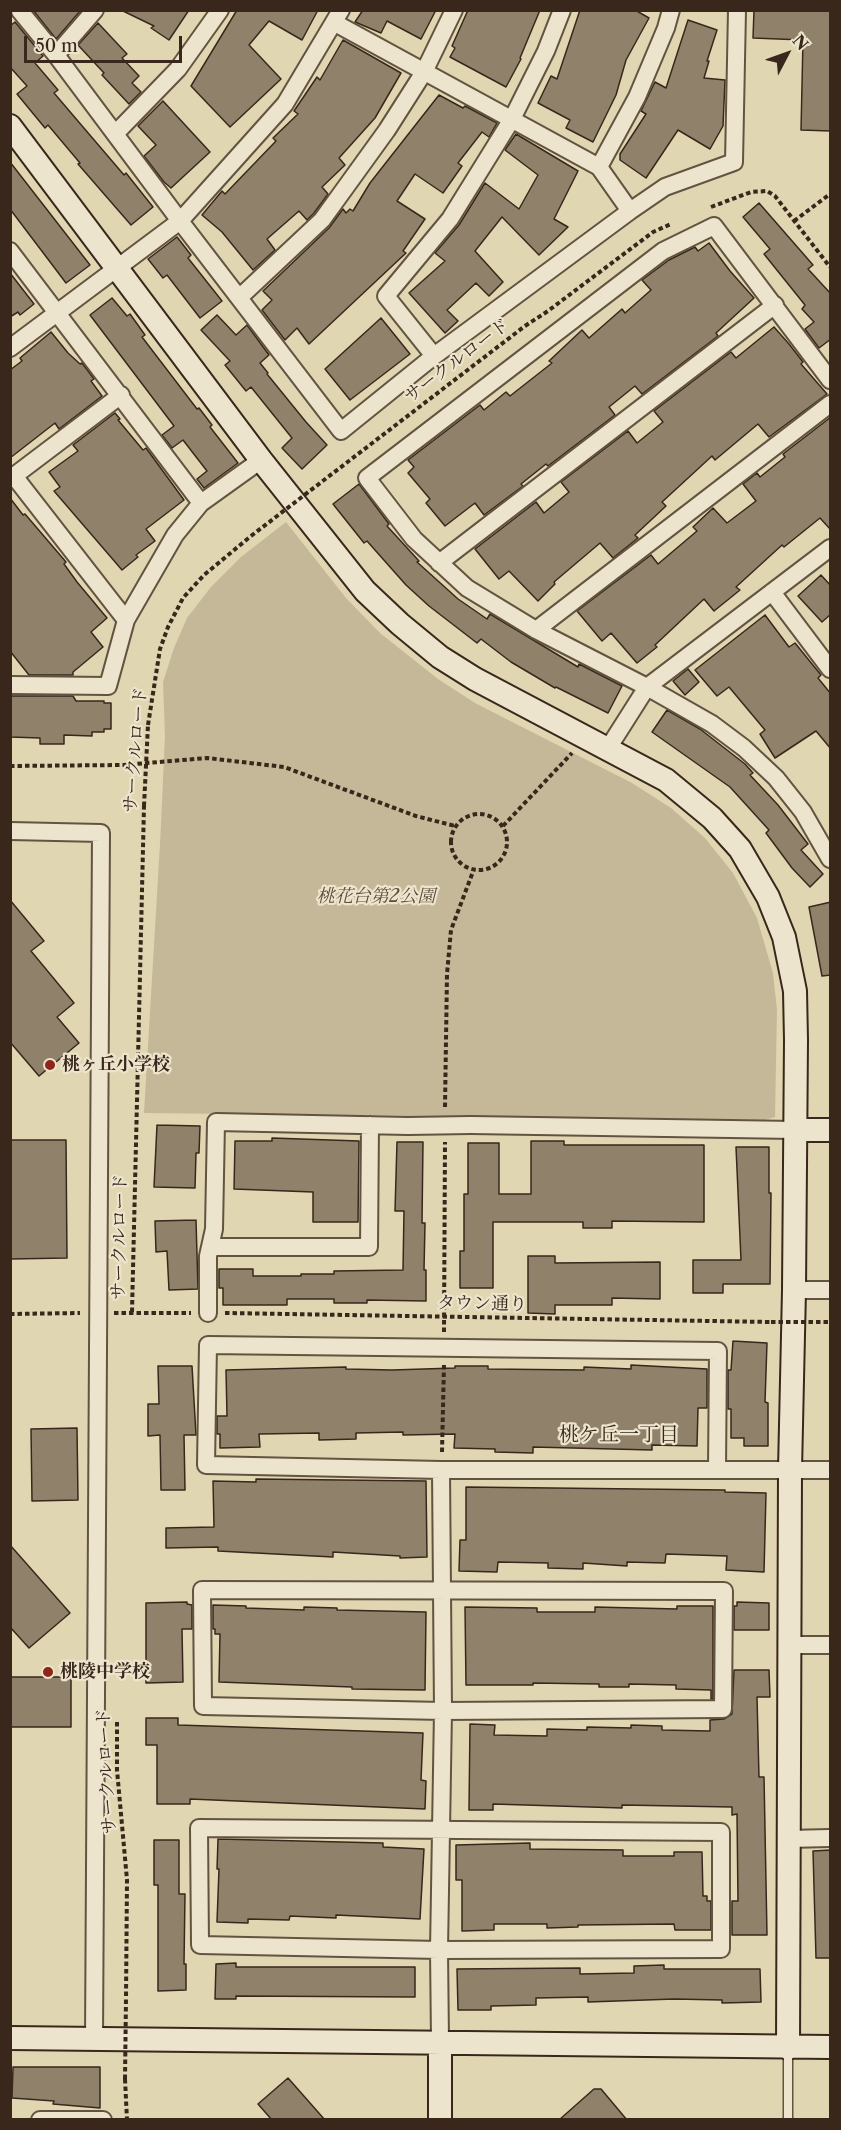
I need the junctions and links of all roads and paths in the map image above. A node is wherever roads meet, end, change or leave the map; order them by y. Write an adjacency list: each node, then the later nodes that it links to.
1 (20, 10): 9 (street)
2 (95, 10): 9 (street)
3 (220, 10): 13 (street)
4 (454, 10): 10 (street)
5 (562, 10): 11 (street)
6 (671, 10): 14 (street)
7 (737, 10): 16 (street)
8 (338, 17): 10 (street); 17 (street)
9 (56, 55): 13 (street)
10 (424, 72): 11 (street); 21 (street)
11 (512, 119): 14 (street); 26 (street)
12 (10, 126): 20 (street)
13 (115, 134): 17 (street)
14 (599, 167): 16 (street)
15 (831, 194): 19 (path)
16 (630, 211): 26 (street)
17 (180, 221): 20 (street); 21 (street)
18 (10, 251): 23 (street)
19 (831, 267)
20 (116, 268): 23 (street); 30 (street)
21 (240, 297): 26 (street)
22 (775, 305): 27 (street); 34 (street); 34 (street)
23 (58, 313): 25 (street); 28 (street)
24 (525, 326): 57 (path, サークルロード, bridge)
25 (10, 348)
26 (434, 356)
27 (831, 381)
28 (121, 395): 31 (street); 32 (street)
29 (831, 404): 37 (street)
30 (261, 460): 32 (street); 41 (street)
31 (12, 478): 36 (street)
32 (201, 503): 36 (street)
33 (831, 548): 35 (street)
34 (439, 563): 37 (street)
35 (772, 592): 38 (street); 40 (street)
36 (126, 620): 39 (street)
37 (536, 630): 40 (street)
38 (831, 669)
39 (10, 685)
40 (647, 687): 42 (street); 47 (street)
41 (582, 737): 42 (street); 45 (path)
42 (607, 750): 51 (street)
43 (10, 766): 44 (path)
44 (455, 826): 45 (path); 48 (path)
45 (502, 826): 48 (path)
46 (10, 831): 58 (street)
47 (831, 859)
48 (474, 869): 49 (path)
49 (445, 1117)
50 (370, 1125): 51 (street, bridge); 54 (street); 54 (street)
51 (795, 1130): 52 (street); 55 (street)
52 (831, 1130)
53 (445, 1138): 62 (path)
54 (210, 1247): 60 (street)
55 (794, 1290): 56 (street); 68 (street)
56 (831, 1290)
57 (132, 1312): 60 (path, タウン通り)
58 (98, 1313): 61 (path); 80 (street)
59 (118, 1313): 64 (path, サークルロード)
60 (208, 1313): 62 (path, タウン通り)
61 (10, 1314)
62 (444, 1317): 63 (path, タウン通り, bridge); 65 (path)
63 (831, 1322)
64 (118, 1324)
65 (444, 1347): 66 (path); 66 (street); 67 (street)
66 (441, 1470): 67 (street); 70 (street)
67 (717, 1470): 68 (street)
68 (790, 1470): 69 (street); 71 (street)
69 (831, 1470)
70 (441, 1590): 73 (street); 73 (street); 73 (street)
71 (790, 1645): 72 (street); 77 (street)
72 (831, 1645)
73 (442, 1711): 75 (street)
74 (117, 1713): 86 (path, サークルロード, bridge)
75 (440, 1829): 78 (street); 78 (street); 78 (street)
76 (831, 1838): 77 (street)
77 (788, 1839): 83 (street)
78 (439, 1950): 81 (street)
79 (10, 2038): 80 (street)
80 (93, 2038): 81 (street)
81 (440, 2041): 83 (street); 87 (street)
82 (831, 2047): 83 (street)
83 (788, 2048): 88 (lane)
84 (40, 2120): 85 (street)
85 (103, 2120)
86 (127, 2120)
87 (440, 2120)
88 (788, 2120)

